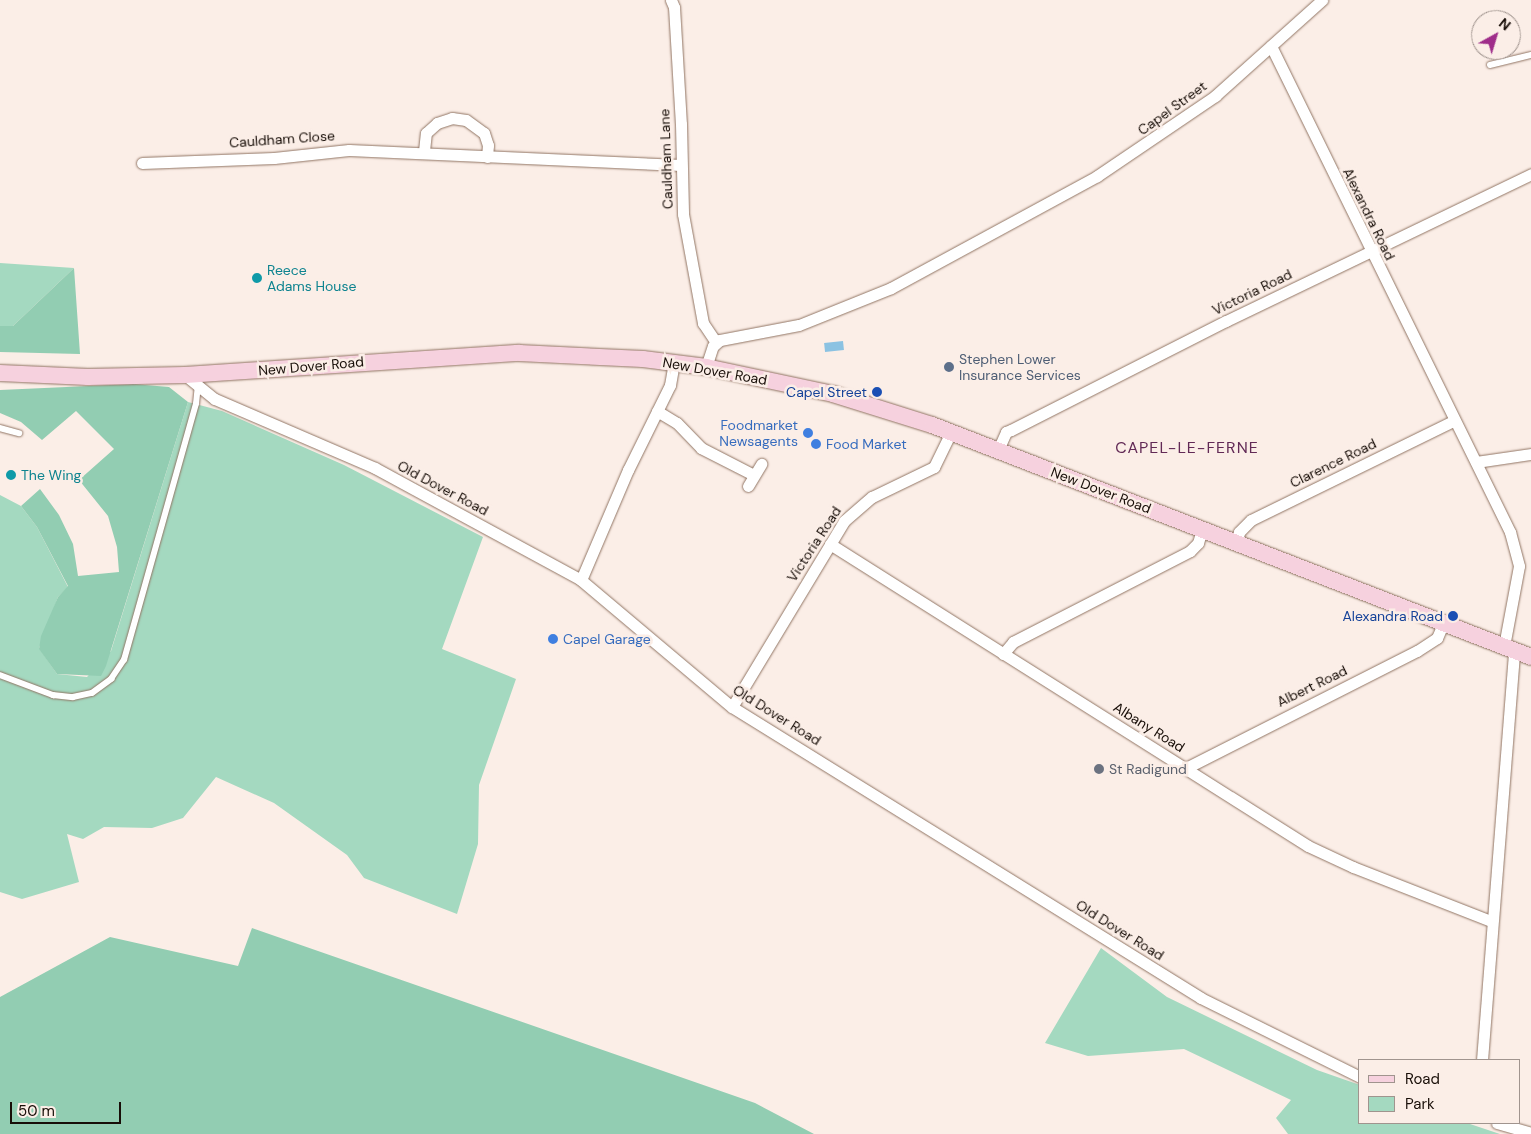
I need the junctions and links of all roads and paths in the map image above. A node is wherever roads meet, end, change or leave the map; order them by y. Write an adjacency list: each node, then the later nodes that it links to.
1 (671, 0): 9 (street, Cauldham Lane)
2 (1322, 0): 3 (street, Capel Street)
3 (1271, 46): 11 (street, Alexandra Road); 12 (street, Capel Street)
4 (1531, 55): 5 (lane)
5 (1490, 65)
6 (424, 151): 7 (street, Cauldham Close); 7 (street); 8 (street, Cauldham Close)
7 (487, 157): 9 (street, Cauldham Close)
8 (142, 164)
9 (681, 165): 12 (street, Cauldham Lane)
10 (1531, 174): 11 (street, Victoria Road)
11 (1370, 251): 19 (street, Alexandra Road); 23 (street, Victoria Road)
12 (716, 342): 14 (street)
13 (674, 362): 14 (main road, New Dover Road); 16 (main road, New Dover Road); 18 (street)
14 (706, 367): 21 (main road, New Dover Road)
15 (0, 373): 16 (main road, New Dover Road)
16 (185, 375): 17 (street, Old Dover Road)
17 (198, 385): 32 (street, Old Dover Road); 37 (lane)
18 (657, 411): 27 (street); 32 (street)
19 (1453, 421): 25 (street, Alexandra Road); 31 (street, Clarence Road)
20 (0, 428): 22 (lane)
21 (951, 432): 23 (main road, New Dover Road); 30 (street, Victoria Road)
22 (19, 433)
23 (998, 450): 29 (main road, New Dover Road)
24 (1531, 454): 25 (street)
25 (1476, 462): 34 (street, Alexandra Road)
26 (761, 464): 27 (street)
27 (754, 475): 28 (street)
28 (748, 486)
29 (1202, 529): 31 (main road, New Dover Road); 35 (street)
30 (830, 544): 35 (street, Albany Road); 38 (street, Victoria Road)
31 (1237, 544): 33 (main road, New Dover Road)
32 (582, 580): 38 (street, Old Dover Road)
33 (1443, 624): 34 (main road, New Dover Road); 39 (street, Albert Road)
34 (1509, 648): 36 (main road, New Dover Road); 40 (street, Alexandra Road)
35 (1003, 654): 39 (street, Albany Road)
36 (1531, 657)
37 (0, 675)
38 (732, 706): 42 (street, Old Dover Road)
39 (1186, 768): 40 (street, Albany Road)
40 (1491, 921): 41 (street, Alexandra Road)
41 (1482, 1059)
42 (1358, 1076)
43 (1500, 1124): 44 (street)
44 (1531, 1133)

